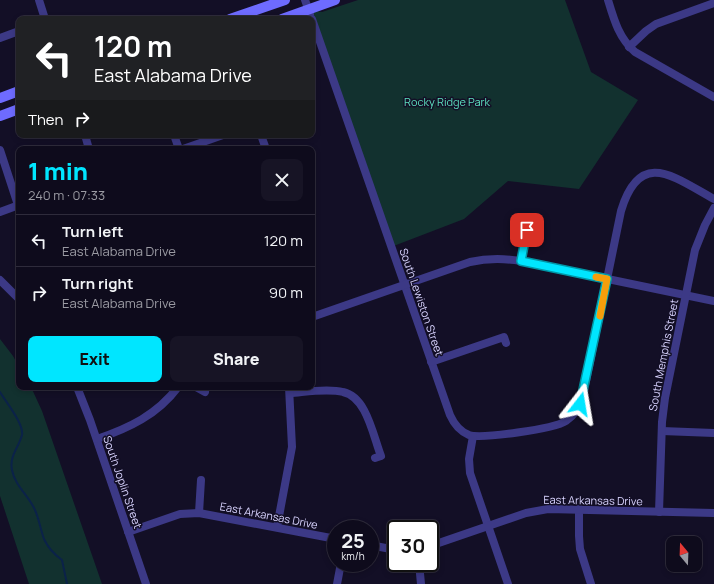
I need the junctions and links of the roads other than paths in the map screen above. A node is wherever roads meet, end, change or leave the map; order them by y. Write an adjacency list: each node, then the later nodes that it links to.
1 (39, 0): 7 (street)
2 (285, 0): 8 (main road)
3 (335, 0): 6 (main road)
4 (608, 0): 13 (street)
5 (714, 3): 13 (street)
6 (309, 12): 9 (main road)
7 (44, 16)
8 (239, 16)
9 (294, 16)
10 (315, 29): 31 (street, South Lewiston Street)
11 (16, 32): 12 (street)
12 (0, 38)
13 (629, 47): 15 (street)
14 (16, 93): 16 (main road)
15 (714, 97)
16 (0, 98)
17 (16, 110): 18 (main road)
18 (0, 116)
19 (214, 138): 20 (street)
20 (192, 146)
21 (0, 150): 22 (street)
22 (16, 196)
23 (714, 199): 29 (street)
24 (16, 206): 26 (street)
25 (714, 208): 32 (street, South Memphis Street)
26 (0, 212)
27 (527, 230): 28 (street)
28 (521, 261): 29 (street); 31 (street)
29 (607, 279): 32 (street); 45 (street)
30 (0, 280): 33 (street)
31 (404, 285): 35 (street); 37 (street, South Lewiston Street)
32 (686, 295): 34 (street); 43 (street, South Memphis Street)
33 (16, 296)
34 (714, 301)
35 (315, 316)
36 (506, 343): 37 (street)
37 (431, 362): 45 (street, South Lewiston Street)
38 (78, 390): 46 (street, South Joplin Street)
39 (175, 390): 46 (street)
40 (201, 390): 42 (street)
41 (290, 390): 47 (street); 54 (street)
42 (205, 392)
43 (662, 431): 44 (street); 50 (street, South Memphis Street)
44 (714, 433)
45 (473, 436): 53 (street)
46 (97, 439): 55 (street, South Joplin Street)
47 (374, 458)
48 (201, 480): 51 (street)
49 (579, 509): 50 (street, East Arkansas Drive); 53 (street, East Arkansas Drive); 64 (street)
50 (659, 512): 52 (street, East Arkansas Drive)
51 (199, 513): 54 (street, East Arkansas Drive); 55 (street, East Arkansas Drive)
52 (714, 513)
53 (488, 526): 57 (street, East Arkansas Drive); 63 (street)
54 (277, 527): 56 (street, East Arkansas Drive)
55 (128, 532): 60 (street, South Joplin Street)
56 (327, 537)
57 (439, 543)
58 (339, 572): 61 (street)
59 (420, 572): 62 (street)
60 (146, 584)
61 (337, 584)
62 (421, 584)
63 (508, 584)
64 (591, 584)

